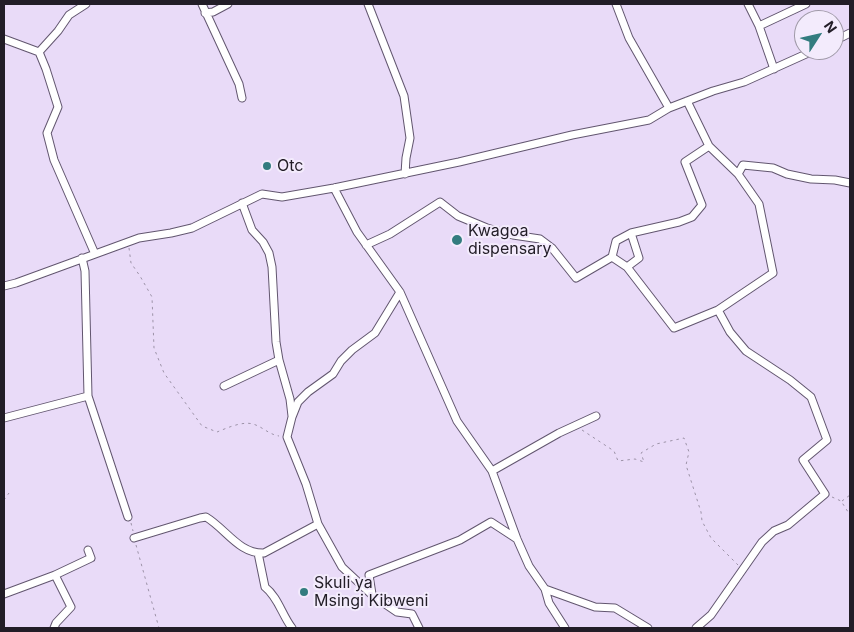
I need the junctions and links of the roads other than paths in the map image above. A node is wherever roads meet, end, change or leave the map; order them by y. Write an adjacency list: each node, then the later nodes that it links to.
1 (86, 4): 11 (street)
2 (202, 4): 8 (street)
3 (228, 4): 8 (street)
4 (368, 4): 18 (street)
5 (616, 4): 16 (street)
6 (748, 4): 9 (street)
7 (806, 4): 9 (street)
8 (205, 13): 14 (street)
9 (759, 26): 13 (street)
10 (4, 39): 11 (street)
11 (39, 52): 25 (street)
12 (794, 60): 13 (street)
13 (774, 69): 15 (street)
14 (242, 98)
15 (687, 101): 16 (street); 17 (street)
16 (669, 108): 18 (street)
17 (709, 146): 19 (street); 23 (street)
18 (405, 174): 21 (street)
19 (738, 174): 20 (street); 31 (street)
20 (850, 183)
21 (334, 188): 22 (street); 24 (street)
22 (242, 203): 25 (street); 32 (street)
23 (631, 233): 26 (street); 28 (street)
24 (366, 246): 26 (street); 30 (street)
25 (95, 254): 27 (street)
26 (612, 257): 28 (street)
27 (82, 258): 29 (street); 34 (street)
28 (626, 267): 31 (street)
29 (4, 286)
30 (400, 292): 36 (street); 38 (street)
31 (718, 310): 54 (street)
32 (279, 360): 33 (street); 36 (street)
33 (224, 386)
34 (88, 396): 37 (street); 39 (street)
35 (596, 416): 38 (street)
36 (292, 417): 40 (street)
37 (4, 418)
38 (492, 471): 42 (street)
39 (128, 519)
40 (318, 524): 44 (street); 48 (street)
41 (134, 538): 44 (street)
42 (517, 539): 46 (street); 48 (street)
43 (88, 550): 45 (street)
44 (258, 554): 50 (street)
45 (55, 575): 47 (street); 49 (street)
46 (545, 589): 52 (street); 53 (street)
47 (4, 594)
48 (372, 594): 51 (street)
49 (54, 628)
50 (292, 628)
51 (419, 628)
52 (565, 628)
53 (648, 628)
54 (696, 628)

